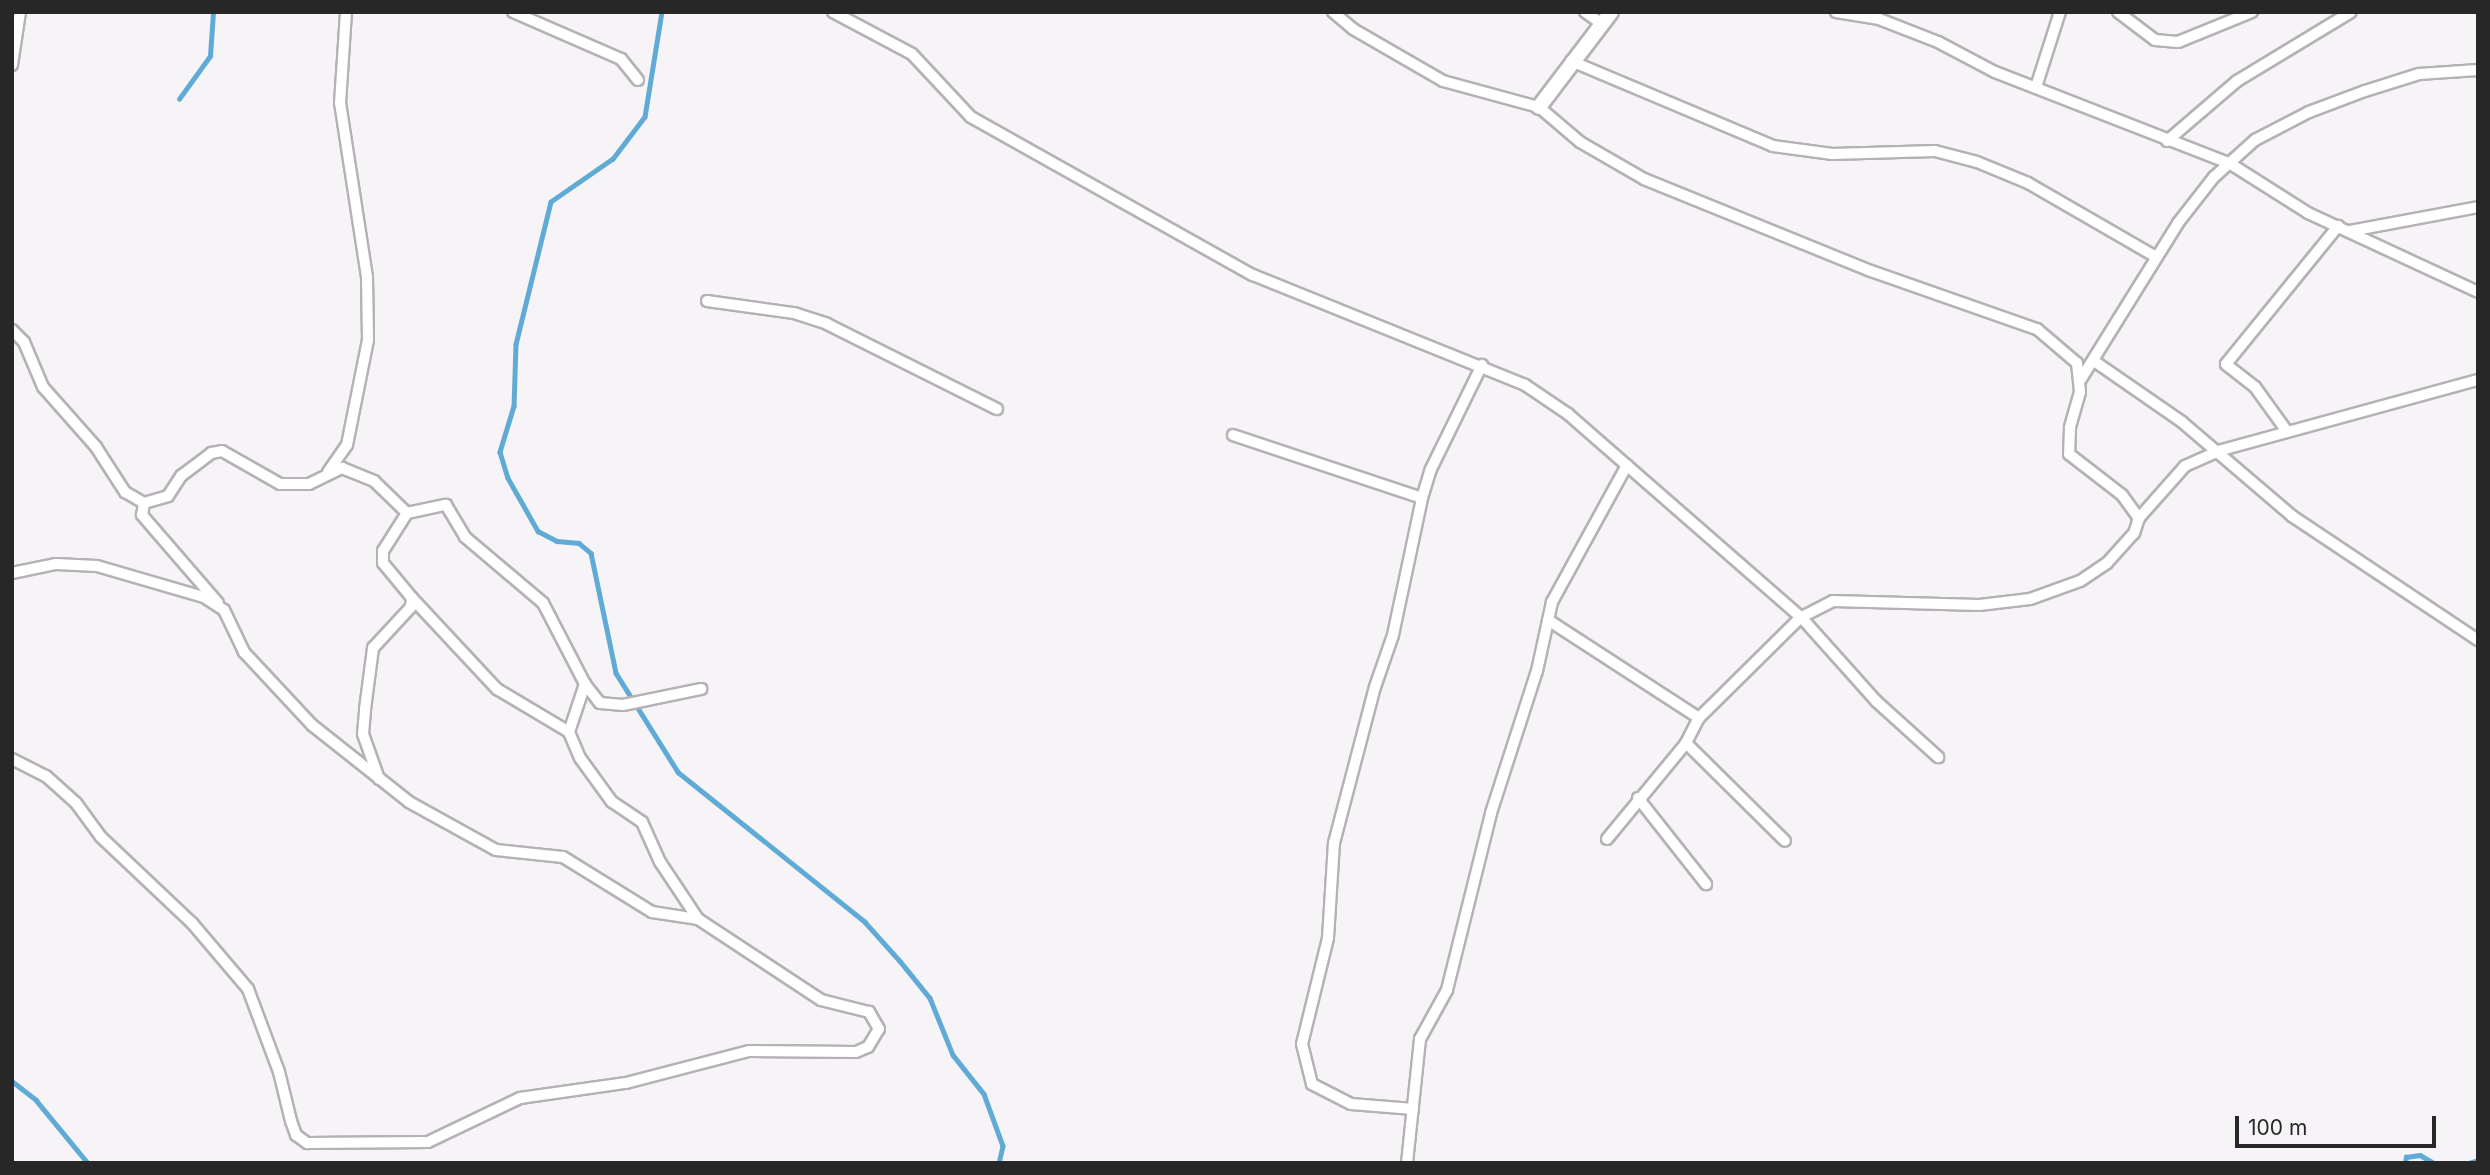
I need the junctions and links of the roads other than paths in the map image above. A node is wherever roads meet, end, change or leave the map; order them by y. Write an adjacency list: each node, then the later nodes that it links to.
1 (20, 12): 14 (street)
2 (346, 12): 37 (street)
3 (513, 12): 16 (street)
4 (833, 12): 29 (street)
5 (1333, 12): 18 (street)
6 (1585, 12): 12 (street)
7 (1836, 12): 17 (street)
8 (2060, 12): 17 (street)
9 (2118, 12): 10 (street)
10 (2252, 12)
11 (2351, 12): 19 (street)
12 (1606, 18): 13 (street)
13 (1571, 61): 18 (street); 24 (street)
14 (12, 65)
15 (2478, 70): 20 (street)
16 (638, 80)
17 (2035, 87): 19 (street)
18 (1539, 107): 30 (street)
19 (2167, 141): 20 (street)
20 (2230, 163): 22 (street); 24 (street)
21 (2478, 207): 23 (street)
22 (2339, 226): 23 (street); 33 (street)
23 (2350, 231): 25 (street)
24 (2156, 257): 28 (street)
25 (2478, 292)
26 (707, 301): 32 (street)
27 (12, 330): 39 (street)
28 (2094, 361): 30 (street); 35 (street)
29 (1482, 365): 36 (street); 38 (street)
30 (2081, 379): 41 (street)
31 (2478, 380): 33 (street)
32 (997, 409)
33 (2286, 430): 35 (street)
34 (1233, 435): 38 (street)
35 (2218, 451): 41 (street); 47 (street)
36 (1628, 465): 45 (street); 46 (street)
37 (328, 472): 39 (street); 40 (street)
38 (1422, 498): 61 (street)
39 (144, 503): 44 (street)
40 (407, 513): 43 (street); 48 (street)
41 (2139, 518): 45 (street)
42 (12, 573): 44 (street)
43 (412, 598): 51 (street); 55 (street)
44 (224, 610): 55 (street)
45 (1801, 617): 50 (street); 53 (street)
46 (1548, 620): 50 (street); 61 (street)
47 (2478, 640)
48 (585, 684): 49 (street); 51 (street)
49 (701, 689)
50 (1699, 718): 52 (street)
51 (569, 732): 60 (street)
52 (1686, 743): 56 (street); 58 (street)
53 (1938, 757)
54 (12, 759): 60 (street)
55 (379, 780): 60 (street)
56 (1637, 798): 57 (street); 59 (street)
57 (1606, 839)
58 (1784, 841)
59 (1706, 884)
60 (698, 919)
61 (1413, 1109): 62 (street)
62 (1406, 1163)

